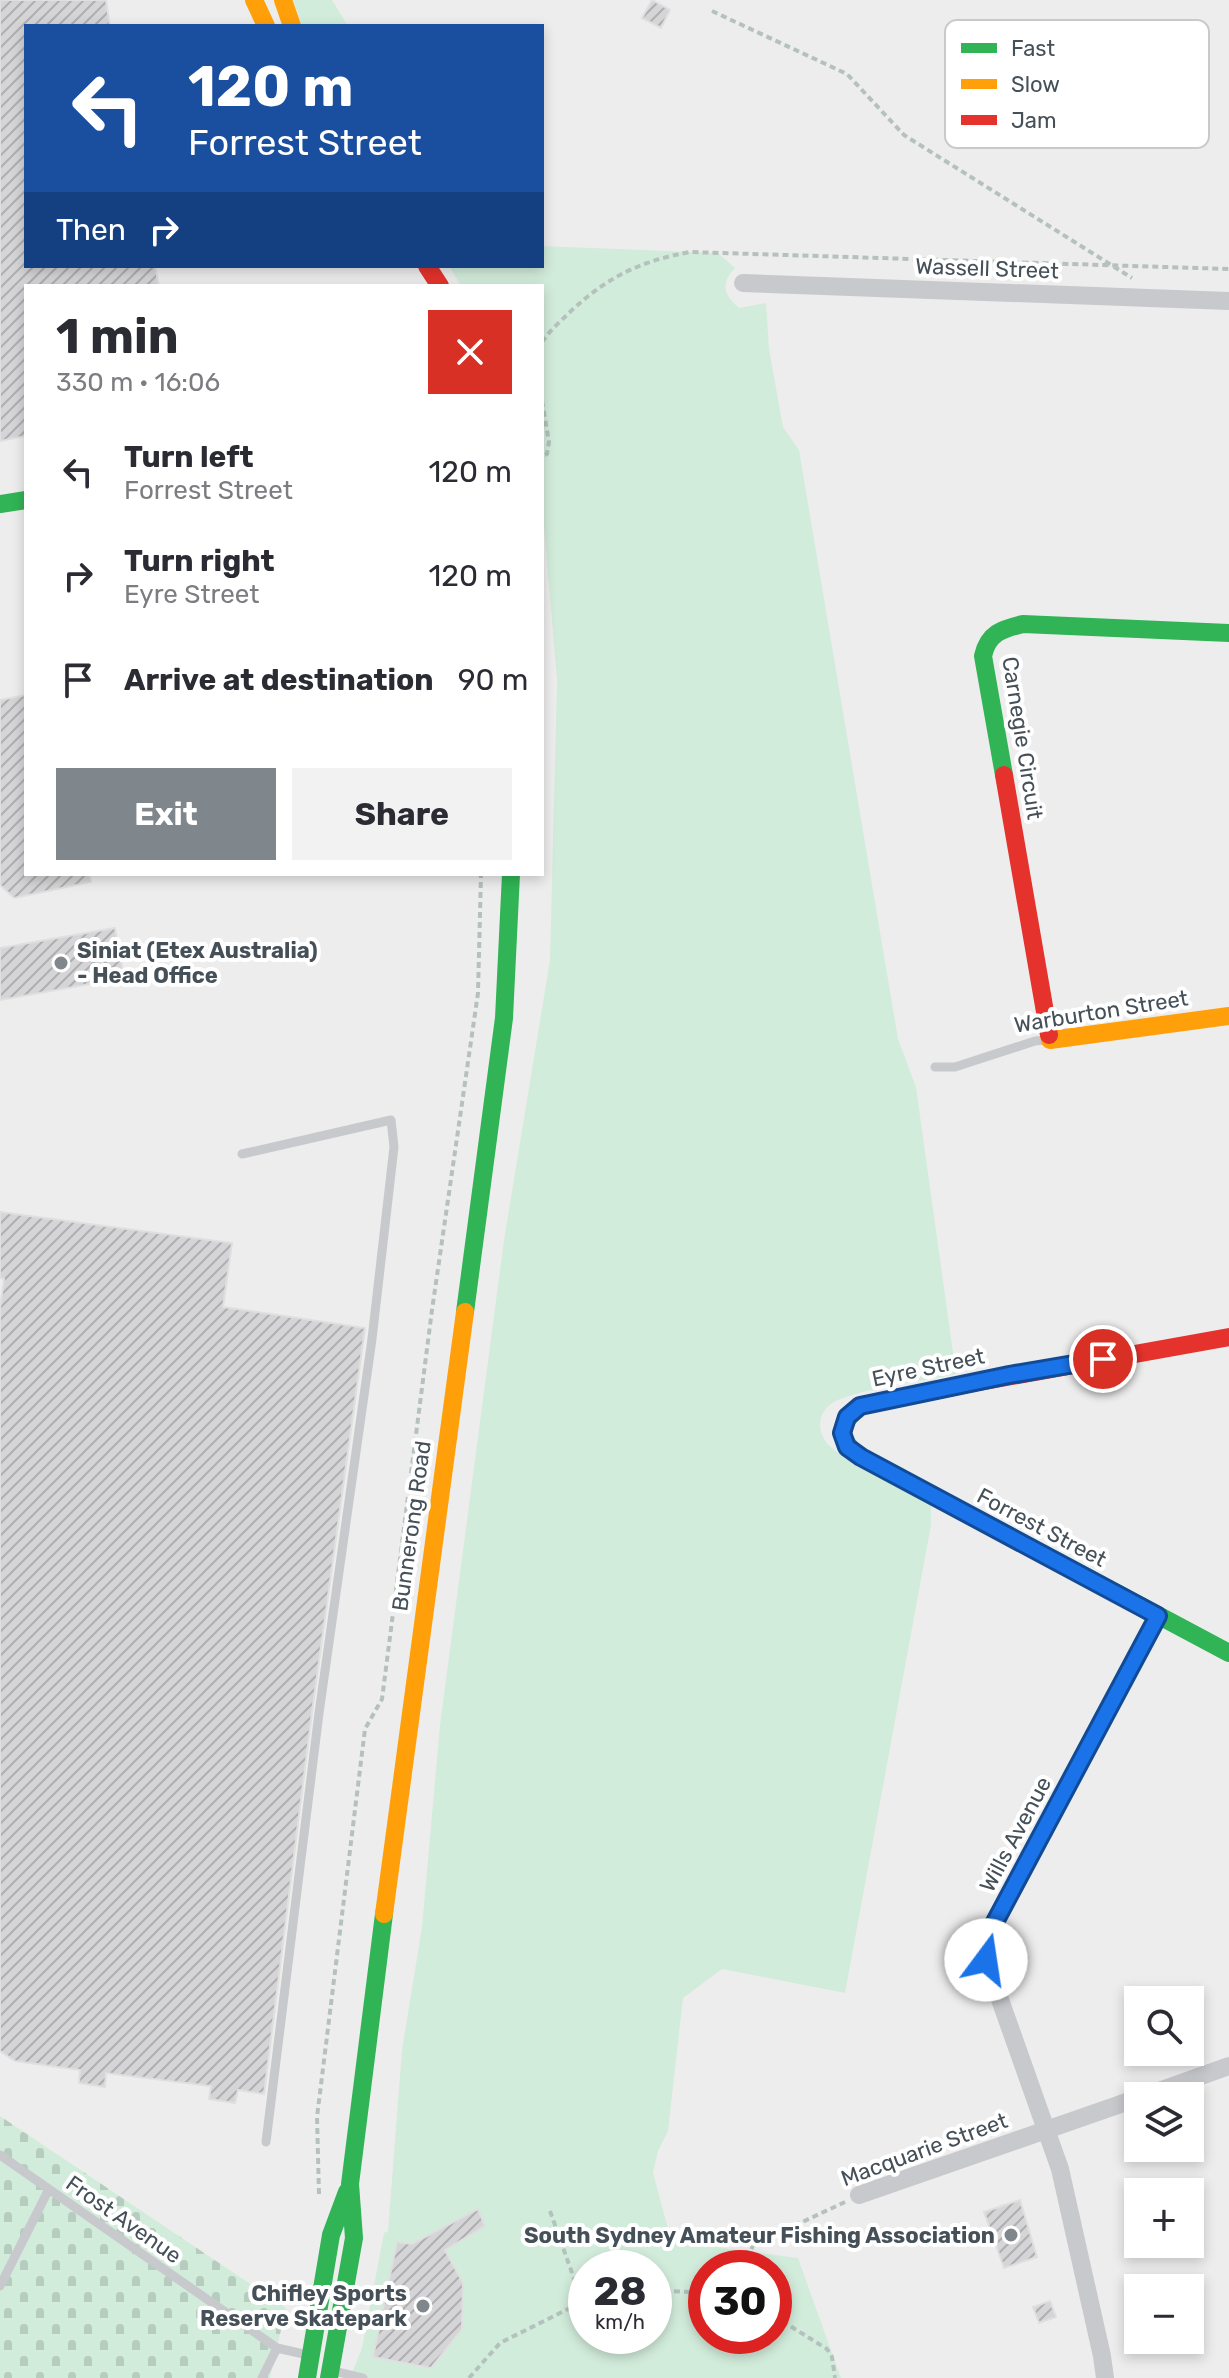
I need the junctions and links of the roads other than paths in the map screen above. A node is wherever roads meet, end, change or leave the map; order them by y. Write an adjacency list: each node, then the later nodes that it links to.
1 (254, 0): 3 (main road)
2 (283, 0): 4 (main road)
3 (265, 24)
4 (291, 24)
5 (743, 283): 6 (street, Wassell Street)
6 (1229, 301)
7 (24, 500): 8 (main road)
8 (0, 504)
9 (1229, 633): 12 (main road, Carnegie Circuit)
10 (511, 876): 25 (main road, Bunnerong Road)
11 (1229, 1016): 12 (main road, Warburton Street)
12 (1050, 1040): 13 (lane, Warburton Street)
13 (935, 1067)
14 (242, 1154): 23 (lane)
15 (1229, 1337): 16 (main road, Eyre Street)
16 (842, 1433): 17 (main road, Forrest Street)
17 (1158, 1616): 18 (main road, Forrest Street); 22 (street, Wills Avenue)
18 (1229, 1653)
19 (1229, 2066): 20 (street)
20 (1184, 2082)
21 (1124, 2103): 22 (street, Macquarie Street)
22 (1046, 2131): 27 (street, Macquarie Street); 36 (street, Wills Avenue)
23 (266, 2142)
24 (0, 2155): 26 (lane, Frost Avenue)
25 (350, 2184): 29 (main road, Bunnerong Road); 31 (main road, Bunnerong Road)
26 (49, 2189): 28 (lane); 30 (lane, Frost Avenue)
27 (859, 2195)
28 (0, 2286)
29 (336, 2343): 31 (main road); 32 (main road, Bunnerong Road)
30 (277, 2348): 31 (lane, Frost Avenue); 33 (lane)
31 (312, 2356): 34 (main road, Bunnerong Road)
32 (325, 2375): 35 (lane)
33 (262, 2378)
34 (307, 2378)
35 (363, 2378)
36 (1105, 2378)

